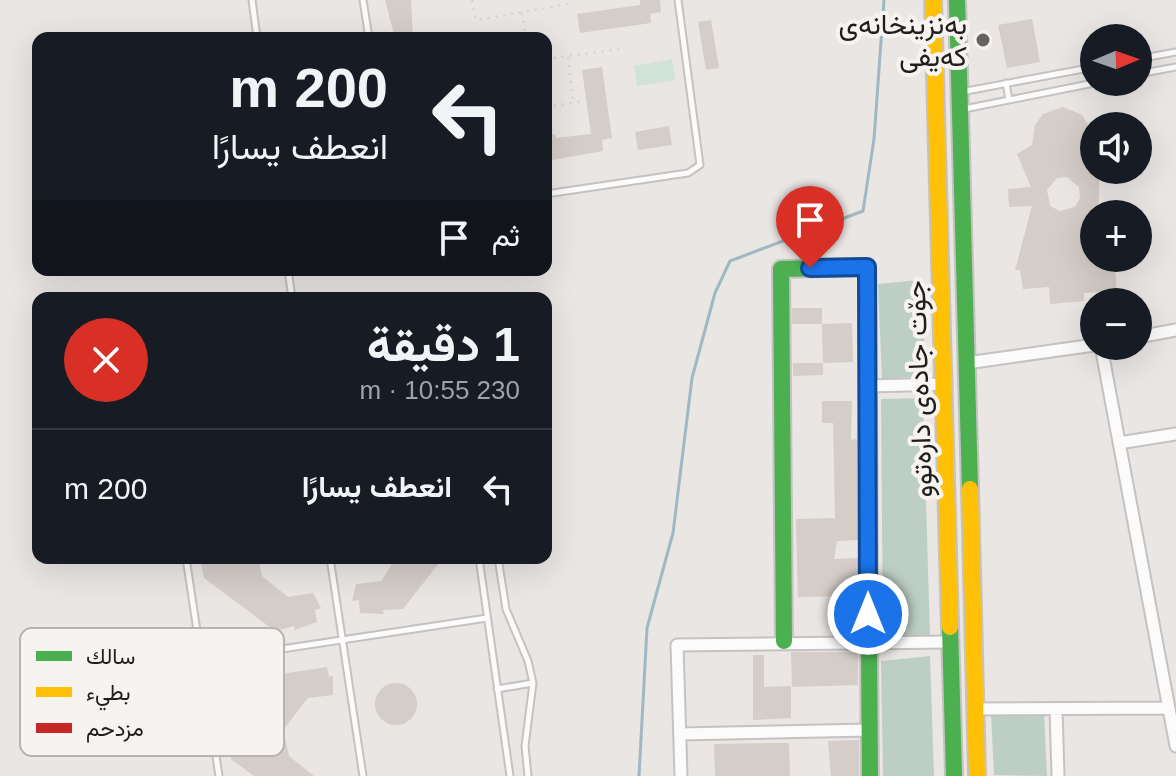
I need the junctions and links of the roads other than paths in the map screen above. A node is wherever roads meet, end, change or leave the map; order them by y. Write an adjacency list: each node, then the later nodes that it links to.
1 (252, 0): 6 (lane)
2 (363, 0): 7 (lane)
3 (678, 0): 17 (lane)
4 (933, 0): 23 (main road, جۆت جادەی دارەتوو)
5 (957, 0): 16 (main road, جۆت جادەی دارەتوو)
6 (256, 32)
7 (368, 32)
8 (1176, 52): 9 (lane)
9 (1152, 56)
10 (1176, 67): 12 (lane)
11 (1080, 70): 13 (lane)
12 (1152, 71)
13 (1006, 83): 15 (lane); 16 (lane)
14 (1080, 86): 15 (lane)
15 (1009, 100): 16 (lane)
16 (959, 101): 22 (main road, جۆت جادەی دارەتوو)
17 (552, 193)
18 (1176, 330): 19 (street)
19 (1152, 334)
20 (1080, 347): 22 (street)
21 (1104, 360): 26 (street)
22 (967, 363): 27 (main road, جۆت جادەی دارەتوو)
23 (946, 384): 24 (street); 28 (main road, جۆت جادەی دارەتوو)
24 (868, 386): 36 (main road); 38 (main road)
25 (1176, 434): 26 (street)
26 (1119, 443): 42 (street)
27 (971, 533): 28 (main road); 43 (main road, جۆت جادەی دارەتوو)
28 (949, 534): 37 (main road, جۆت جادەی دارەتوو)
29 (187, 564): 34 (lane)
30 (331, 564): 35 (lane)
31 (480, 564): 33 (lane)
32 (499, 564): 40 (lane)
33 (487, 618): 35 (lane); 41 (lane)
34 (197, 628)
35 (343, 640): 39 (lane); 50 (lane)
36 (784, 641): 38 (street); 46 (street)
37 (951, 642): 38 (street); 55 (main road, جۆت جادەی دارەتوو)
38 (868, 643): 45 (main road)
39 (284, 649)
40 (533, 683): 41 (lane); 52 (lane)
41 (497, 689): 51 (lane)
42 (1168, 708): 44 (street); 47 (street)
43 (975, 709): 44 (street); 56 (main road, جۆت جادەی دارەتوو)
44 (1056, 709): 57 (street)
45 (869, 730): 46 (street); 54 (main road)
46 (680, 734): 53 (street)
47 (1176, 746)
48 (216, 756): 49 (lane)
49 (219, 776)
50 (363, 776)
51 (510, 776)
52 (528, 776)
53 (681, 776)
54 (870, 776)
55 (954, 776)
56 (977, 776)
57 (1058, 776)

